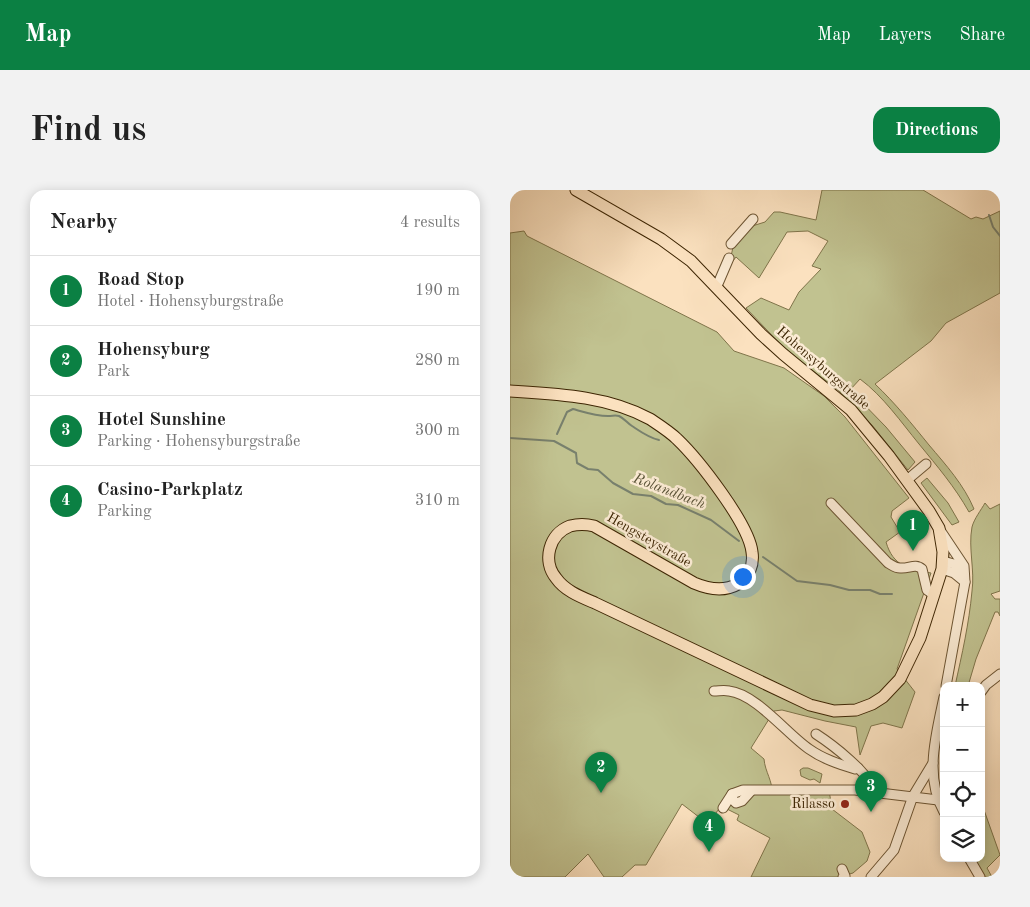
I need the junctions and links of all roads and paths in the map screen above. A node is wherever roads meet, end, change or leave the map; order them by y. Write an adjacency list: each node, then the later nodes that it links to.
1 (576, 190): 5 (main road, Hohensyburgstraße)
2 (753, 219): 3 (street)
3 (731, 244)
4 (728, 258): 5 (street)
5 (717, 286): 8 (main road, Hohensyburgstraße)
6 (510, 391): 14 (main road, Hengsteystraße)
7 (926, 464): 8 (street)
8 (907, 480): 10 (main road, Hohensyburgstraße)
9 (831, 503): 13 (street)
10 (939, 528): 11 (main road, Hohensyburgstraße); 12 (street)
11 (942, 565): 12 (street); 13 (main road, Hohensyburgstraße)
12 (965, 578): 16 (street)
13 (934, 595): 14 (main road, Hohensyburgstraße)
14 (910, 661)
15 (1000, 674): 17 (street)
16 (947, 682)
17 (985, 686)
18 (714, 691): 22 (street)
19 (816, 734): 22 (street)
20 (940, 740): 21 (street)
21 (933, 764): 24 (street); 25 (street)
22 (858, 768): 23 (street)
23 (873, 792): 24 (street); 27 (street)
24 (913, 796): 25 (street); 29 (street)
25 (938, 800): 26 (street)
26 (940, 804)
27 (724, 808)
28 (971, 862): 30 (street)
29 (871, 877)
30 (980, 877)

